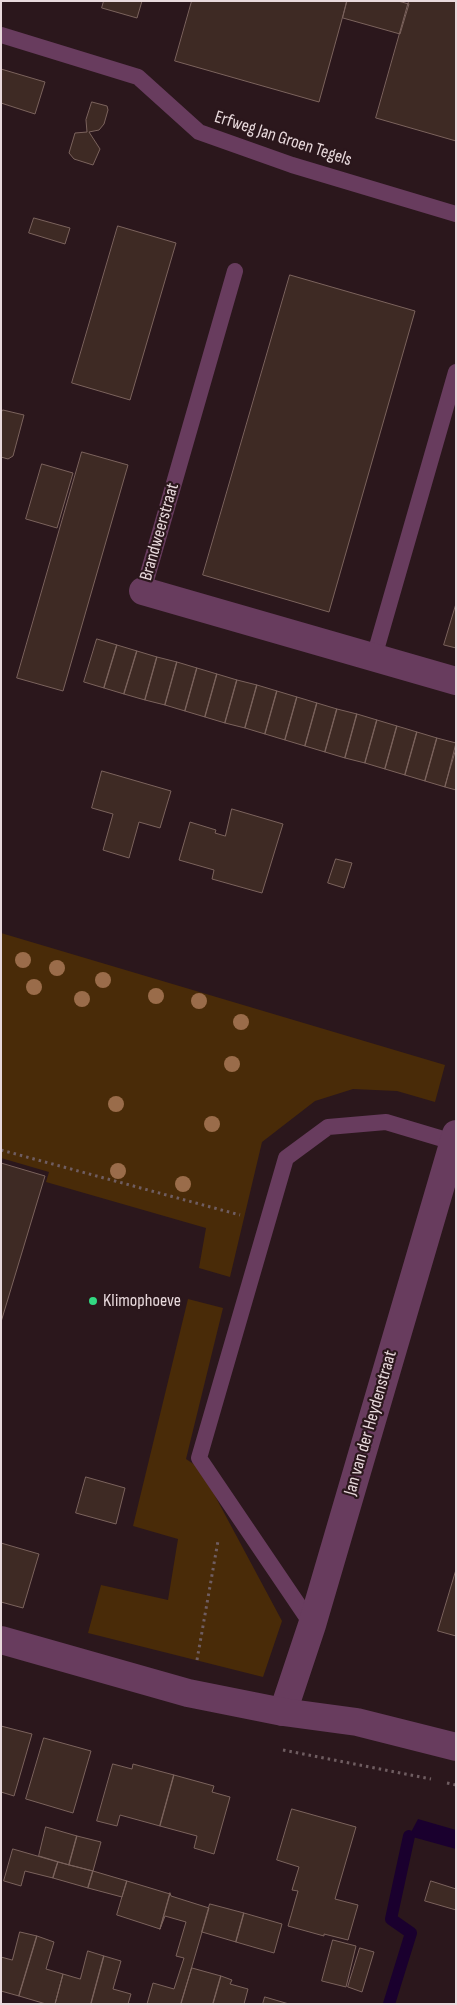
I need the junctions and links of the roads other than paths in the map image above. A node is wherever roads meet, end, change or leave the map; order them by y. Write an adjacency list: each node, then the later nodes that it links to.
1 (1, 35): 2 (lane, Erfweg Jan Groen Tegels)
2 (456, 214)
3 (235, 271): 5 (lane, Brandweerstraat)
4 (456, 372): 6 (lane)
5 (143, 591): 6 (street, Brandweerstraat)
6 (374, 658): 7 (street, Brandweerstraat)
7 (456, 681)
8 (455, 1138): 9 (street, Jan van der Heydenstraat); 9 (lane)
9 (312, 1625): 11 (street, Jan van der Heydenstraat)
10 (1, 1640): 11 (street)
11 (283, 1712): 12 (street)
12 (456, 1746)

